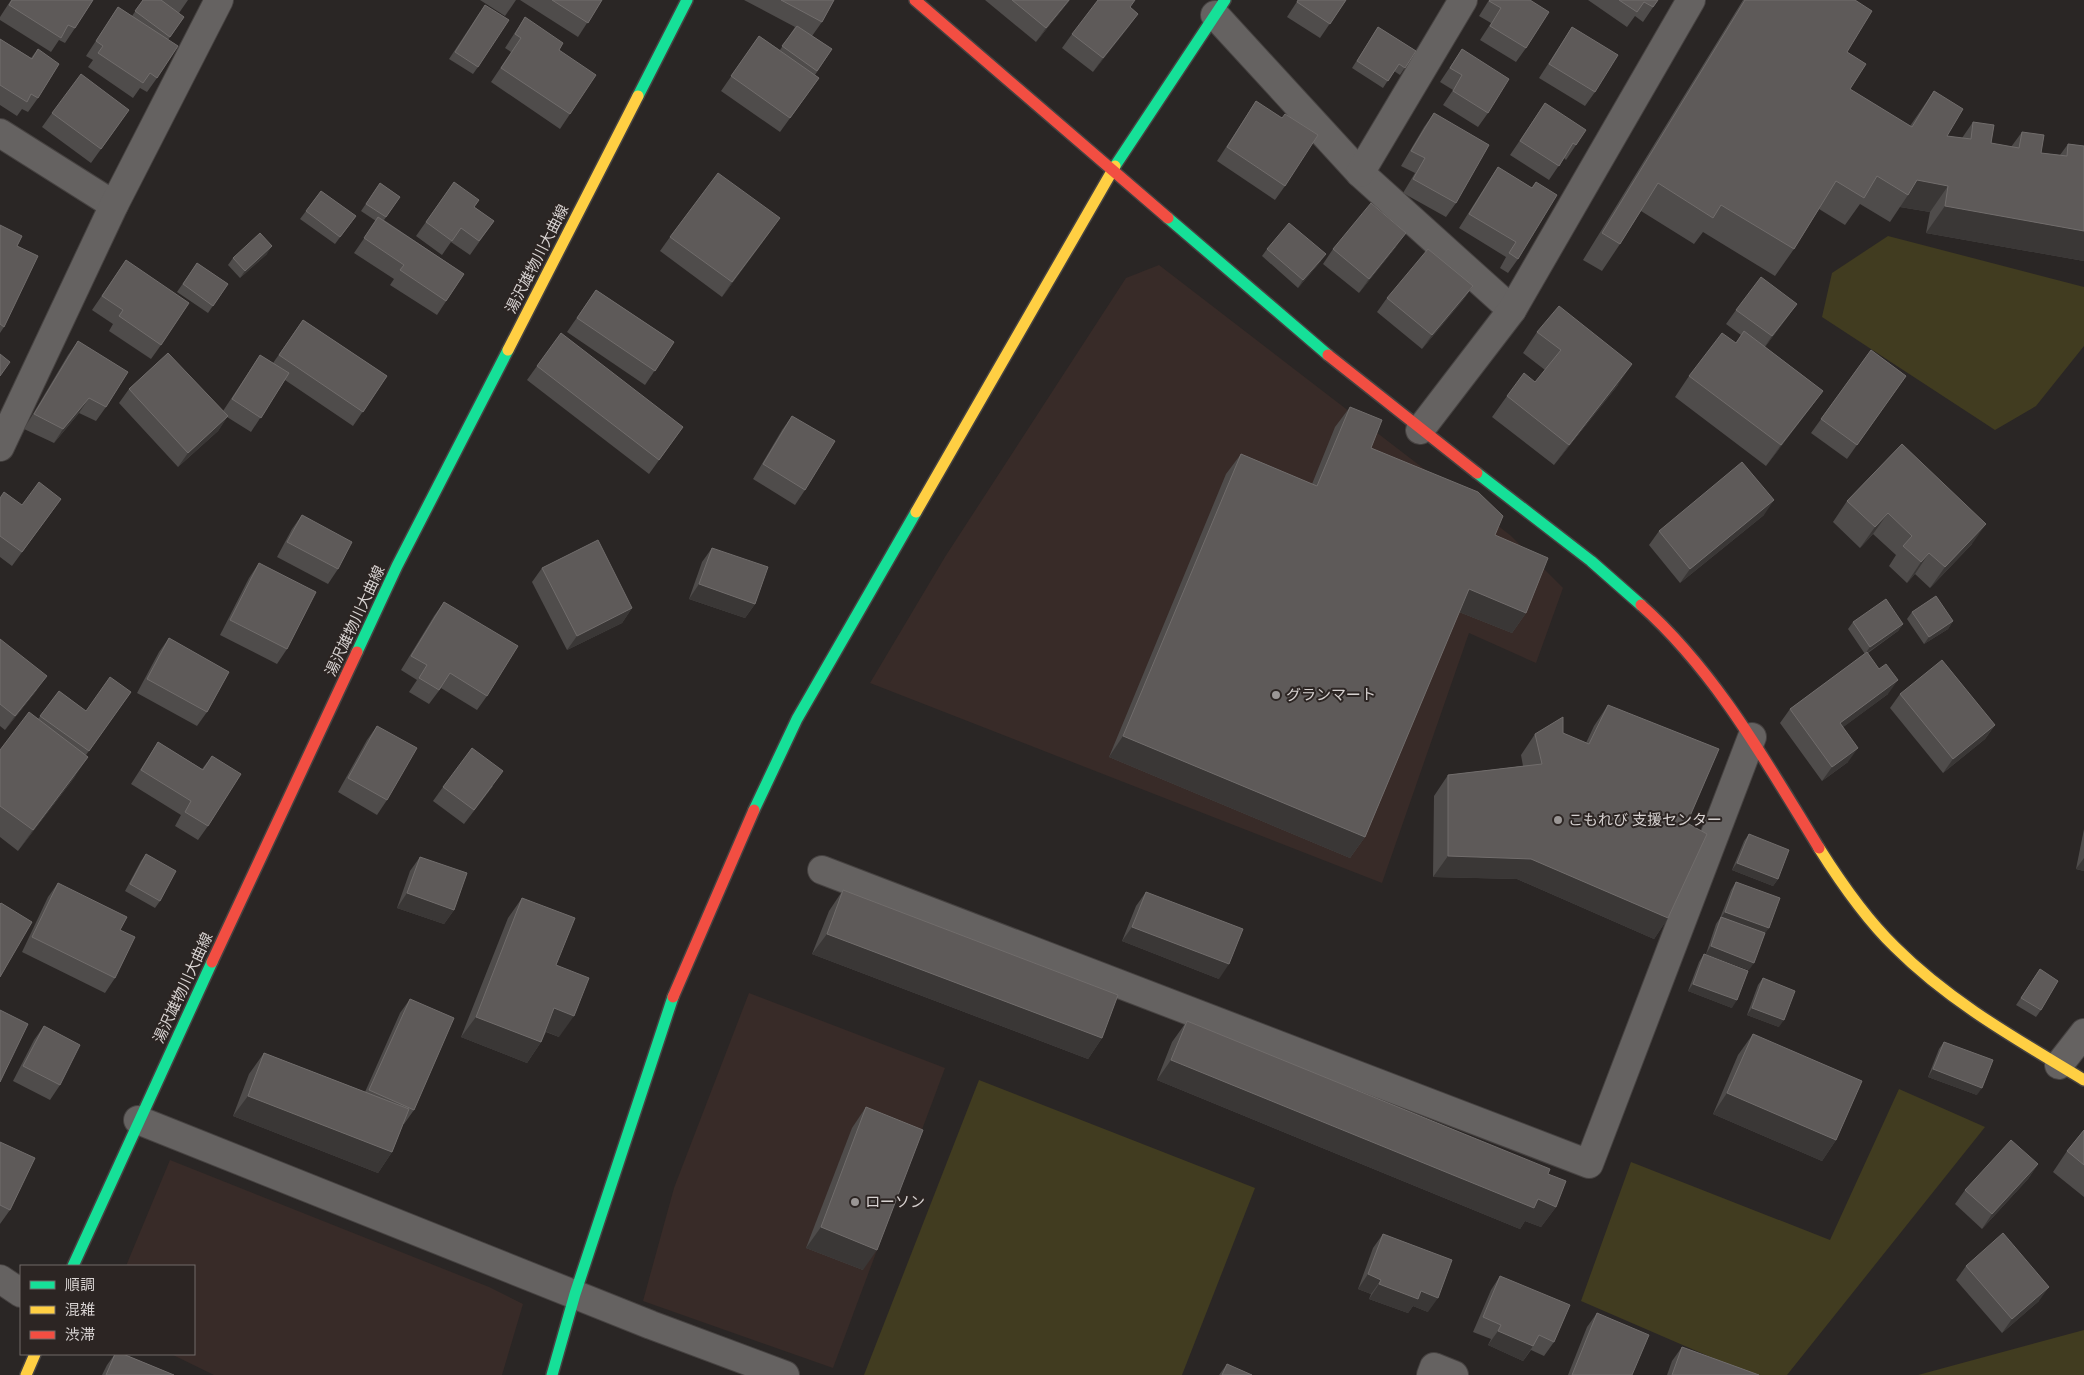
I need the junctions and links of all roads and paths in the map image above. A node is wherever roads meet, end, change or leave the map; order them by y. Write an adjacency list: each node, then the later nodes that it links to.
1 (219, 0): 10 (street)
2 (687, 0): 19 (street, 湯沢雄物川大曲線)
3 (915, 0): 8 (street)
4 (1463, 0): 9 (street)
5 (1691, 0): 11 (street)
6 (1220, 8): 8 (street); 9 (street)
7 (0, 133): 10 (street)
8 (1111, 172): 12 (street); 23 (street)
9 (1360, 173): 11 (street)
10 (114, 205): 13 (street)
11 (1512, 310): 12 (street)
12 (1420, 430): 14 (street)
13 (0, 447)
14 (1752, 737): 15 (street); 17 (street)
15 (822, 870)
16 (2084, 1033): 17 (street)
17 (2059, 1065): 18 (street)
18 (2084, 1080)
19 (138, 1120): 20 (street, 湯沢雄物川大曲線); 23 (street)
20 (73, 1265)
21 (0, 1279): 22 (street)
22 (20, 1292)
23 (575, 1294): 26 (street); 27 (street)
24 (35, 1355): 25 (street)
25 (26, 1375)
26 (552, 1375)
27 (785, 1375)
28 (1431, 1375): 29 (street)
29 (1454, 1375)

